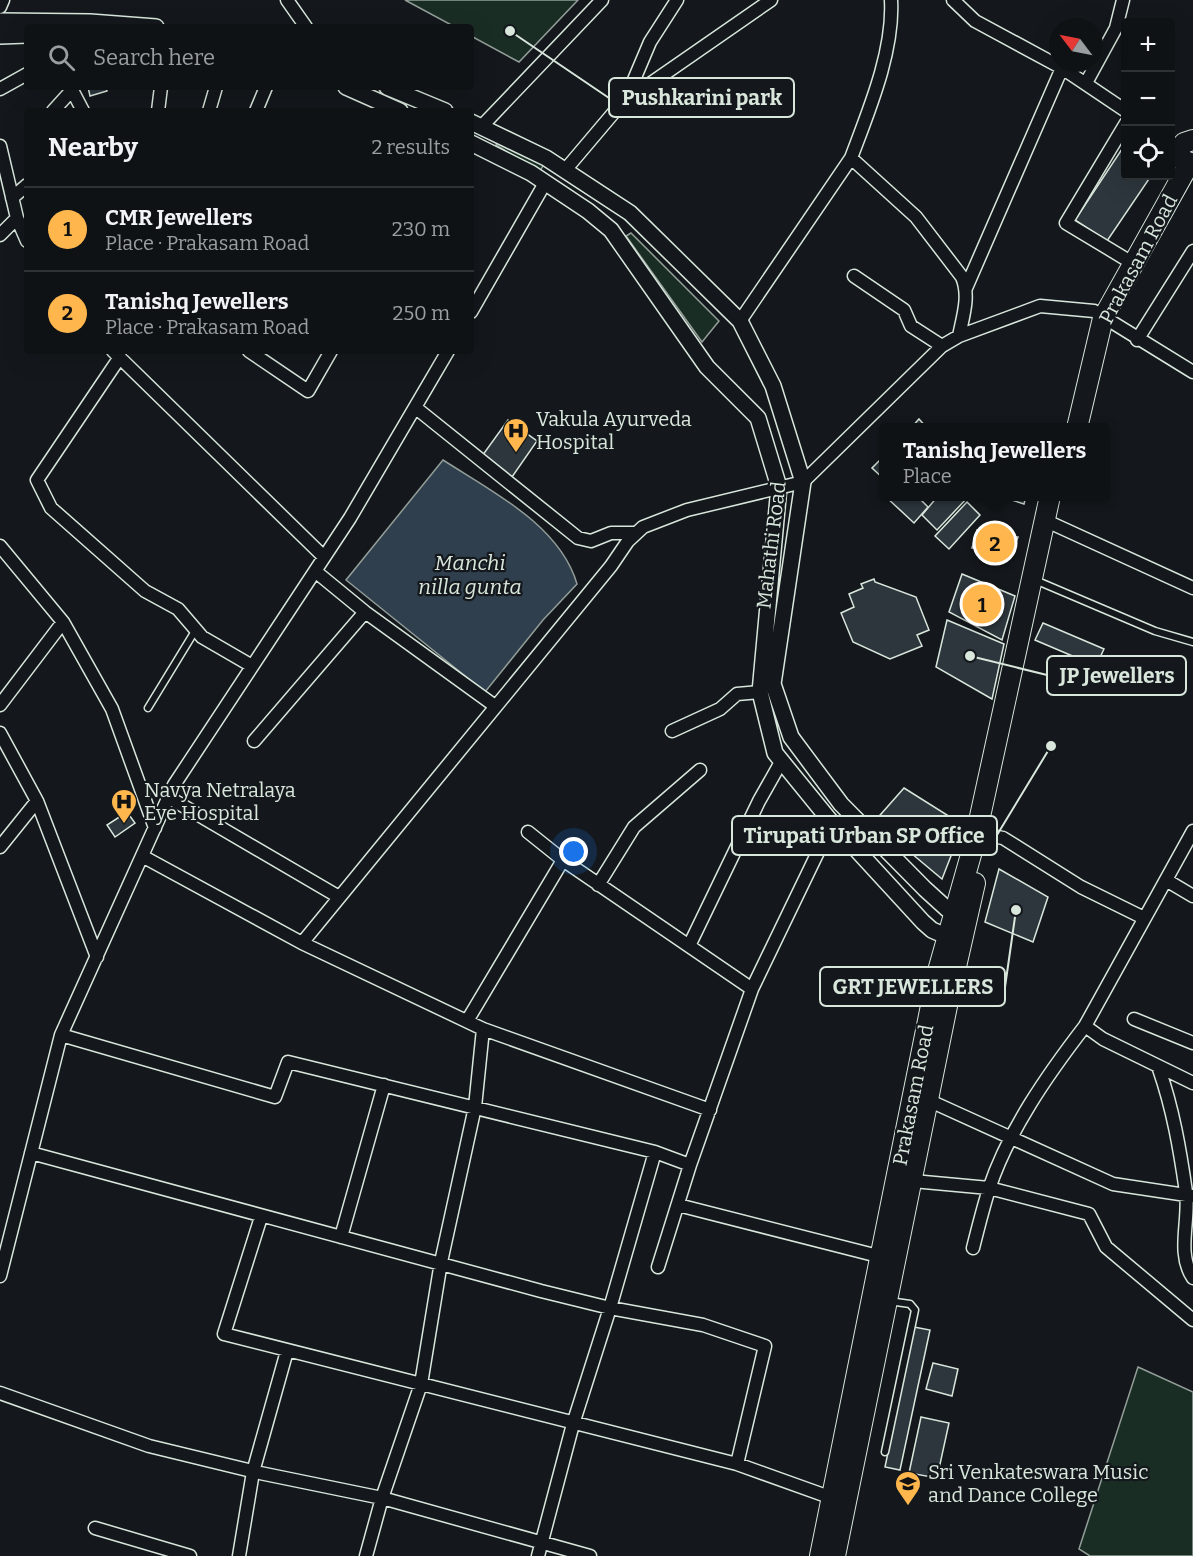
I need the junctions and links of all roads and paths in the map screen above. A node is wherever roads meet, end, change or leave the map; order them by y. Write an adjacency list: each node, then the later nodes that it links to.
1 (3, 0): 9 (street)
2 (287, 0): 12 (street)
3 (602, 0): 37 (street)
4 (676, 0): 28 (street)
5 (771, 0): 28 (street)
6 (891, 0): 42 (street)
7 (953, 0): 15 (street)
8 (1120, 1): 19 (street)
9 (0, 7)
10 (0, 21): 11 (street)
11 (90, 24)
12 (304, 24)
13 (24, 35): 14 (street)
14 (0, 36)
15 (1049, 61)
16 (1060, 72): 53 (street)
17 (1068, 72): 19 (street)
18 (24, 76): 20 (street)
19 (1086, 83): 36 (street)
20 (0, 89)
21 (72, 90): 30 (street)
22 (72, 90): 29 (street)
23 (161, 90): 31 (street)
24 (215, 90): 32 (street)
25 (265, 90): 33 (street)
26 (353, 90): 34 (street)
27 (394, 90): 35 (street)
28 (624, 102): 43 (street)
29 (56, 108)
30 (81, 108)
31 (158, 108)
32 (210, 108)
33 (257, 108)
34 (393, 108)
35 (438, 108)
36 (1121, 108)
37 (476, 124): 43 (street, Mahathi Road)
38 (1123, 126): 51 (street)
39 (474, 145): 44 (street, Mahathi Road)
40 (0, 146): 46 (street)
41 (1181, 157): 51 (main road, Prakasam Road); 55 (main road, Prakasam Road)
42 (851, 158): 53 (street); 56 (street)
43 (566, 169): 56 (street, Mahathi Road)
44 (545, 183): 54 (street); 69 (street, Mahathi Road)
45 (24, 188): 46 (street)
46 (12, 198): 47 (street)
47 (17, 218): 48 (street); 49 (street)
48 (24, 234)
49 (0, 235)
50 (1193, 251): 58 (street)
51 (1124, 258): 55 (main road, Prakasam Road)
52 (854, 276): 59 (street)
53 (966, 288): 57 (street)
54 (474, 307)
55 (1099, 315): 57 (street); 58 (street); 66 (main road, Prakasam Road); 67 (main road, Prakasam Road)
56 (741, 321): 68 (street, Mahathi Road)
57 (959, 336): 59 (street)
58 (1137, 339): 64 (street)
59 (942, 346): 68 (street)
60 (117, 354): 75 (street); 81 (street)
61 (253, 354): 62 (street)
62 (329, 354)
63 (446, 354): 65 (street)
64 (1193, 372)
65 (416, 408): 73 (street); 75 (street)
66 (1068, 423)
67 (1078, 423)
68 (803, 482): 69 (street); 107 (street, Mahathi Road)
69 (779, 487): 73 (street); 84 (street, Mahathi Road)
70 (1049, 501): 77 (main road, Prakasam Road)
71 (1059, 501): 72 (main road, Prakasam Road)
72 (1053, 524): 77 (main road, Prakasam Road); 78 (street)
73 (635, 533): 86 (street)
74 (0, 546): 80 (street)
75 (324, 557): 76 (street)
76 (315, 571): 79 (street); 83 (street)
77 (1036, 580): 82 (lane); 99 (main road, Prakasam Road); 107 (main road, Prakasam Road)
78 (1193, 588)
79 (365, 612): 86 (street); 90 (street)
80 (63, 622): 85 (street); 96 (street)
81 (195, 631): 83 (street); 87 (lane)
82 (1193, 642)
83 (252, 666): 93 (street)
84 (760, 692): 88 (street); 91 (street, Mahathi Road)
85 (0, 705)
86 (495, 706): 106 (street)
87 (148, 708)
88 (672, 731)
89 (0, 733): 94 (street)
90 (254, 741)
91 (781, 762): 95 (street, Mahathi Road); 111 (street)
92 (700, 770): 104 (street)
93 (168, 797): 96 (street); 106 (street)
94 (37, 801): 100 (street); 112 (street)
95 (832, 824): 109 (street, Mahathi Road); 113 (street)
96 (155, 828): 101 (street)
97 (528, 831): 102 (street)
98 (1193, 831): 103 (street)
99 (987, 835): 107 (main road, Prakasam Road); 108 (street)
100 (0, 847)
101 (142, 856): 110 (street); 112 (street)
102 (563, 860): 104 (street); 115 (street)
103 (1166, 880): 105 (street); 108 (street)
104 (598, 885): 111 (street)
105 (1193, 896)
106 (339, 897): 110 (street)
107 (960, 916): 109 (main road, Prakasam Road)
108 (1144, 918): 116 (street)
109 (953, 939): 123 (main road, Prakasam Road); 137 (main road, Prakasam Road)
110 (302, 943): 115 (street)
111 (689, 946): 113 (street)
112 (97, 957): 118 (street)
113 (752, 989): 125 (street)
114 (1134, 1019): 119 (street)
115 (467, 1022): 117 (street)
116 (1085, 1026): 120 (street); 126 (street)
117 (483, 1029): 124 (street); 125 (street)
118 (61, 1035): 122 (street); 128 (street)
119 (1193, 1043)
120 (1159, 1069): 121 (street); 132 (street)
121 (1193, 1083)
122 (384, 1085): 124 (street); 135 (street)
123 (930, 1101): 126 (street); 130 (main road, Prakasam Road)
124 (475, 1107): 127 (street); 138 (street)
125 (710, 1110): 129 (street)
126 (1011, 1138): 131 (street); 132 (street)
127 (655, 1152): 129 (street); 143 (street)
128 (31, 1153): 134 (street); 140 (street)
129 (690, 1165): 133 (street)
130 (914, 1181): 131 (street); 142 (main road, Prakasam Road)
131 (989, 1188): 136 (street); 144 (street)
132 (1190, 1196): 141 (street)
133 (678, 1205): 137 (street); 139 (street)
134 (261, 1217): 135 (street); 145 (street)
135 (341, 1237): 138 (street)
136 (973, 1248)
137 (882, 1257): 153 (main road, Prakasam Road)
138 (441, 1262): 143 (street); 146 (street)
139 (658, 1266)
140 (0, 1276)
141 (1193, 1278)
142 (888, 1301): 149 (lane); 161 (main road, Prakasam Road)
143 (610, 1308): 148 (street); 150 (street)
144 (1193, 1320)
145 (287, 1352): 146 (street); 151 (street)
146 (421, 1384): 148 (street); 152 (street)
147 (0, 1393): 151 (street)
148 (573, 1424): 150 (street); 155 (street)
149 (885, 1452)
150 (737, 1464): 153 (street)
151 (253, 1472): 152 (street); 157 (street)
152 (382, 1498): 155 (street); 158 (street)
153 (832, 1498): 160 (main road, Prakasam Road)
154 (95, 1528): 156 (street)
155 (540, 1550): 159 (street)
156 (190, 1556)
157 (238, 1556)
158 (366, 1556)
159 (591, 1556)
160 (820, 1556)
161 (835, 1556)

